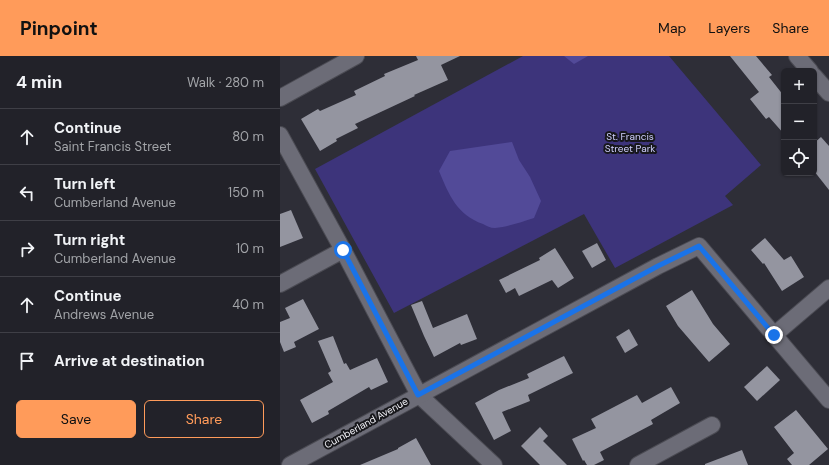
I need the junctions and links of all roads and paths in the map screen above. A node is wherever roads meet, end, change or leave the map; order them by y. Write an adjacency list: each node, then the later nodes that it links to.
1 (356, 56): 6 (street)
2 (797, 56): 3 (street)
3 (807, 68)
4 (817, 79): 5 (street)
5 (829, 93)
6 (280, 98)
7 (280, 135): 8 (street)
8 (343, 250): 9 (street); 12 (street)
9 (280, 284)
10 (829, 288): 11 (street)
11 (774, 335): 12 (street, Cumberland Avenue); 13 (street)
12 (418, 395): 15 (street, Cumberland Avenue); 16 (street)
13 (829, 400)
14 (712, 425): 17 (street)
15 (290, 465)
16 (494, 465)
17 (638, 465)

